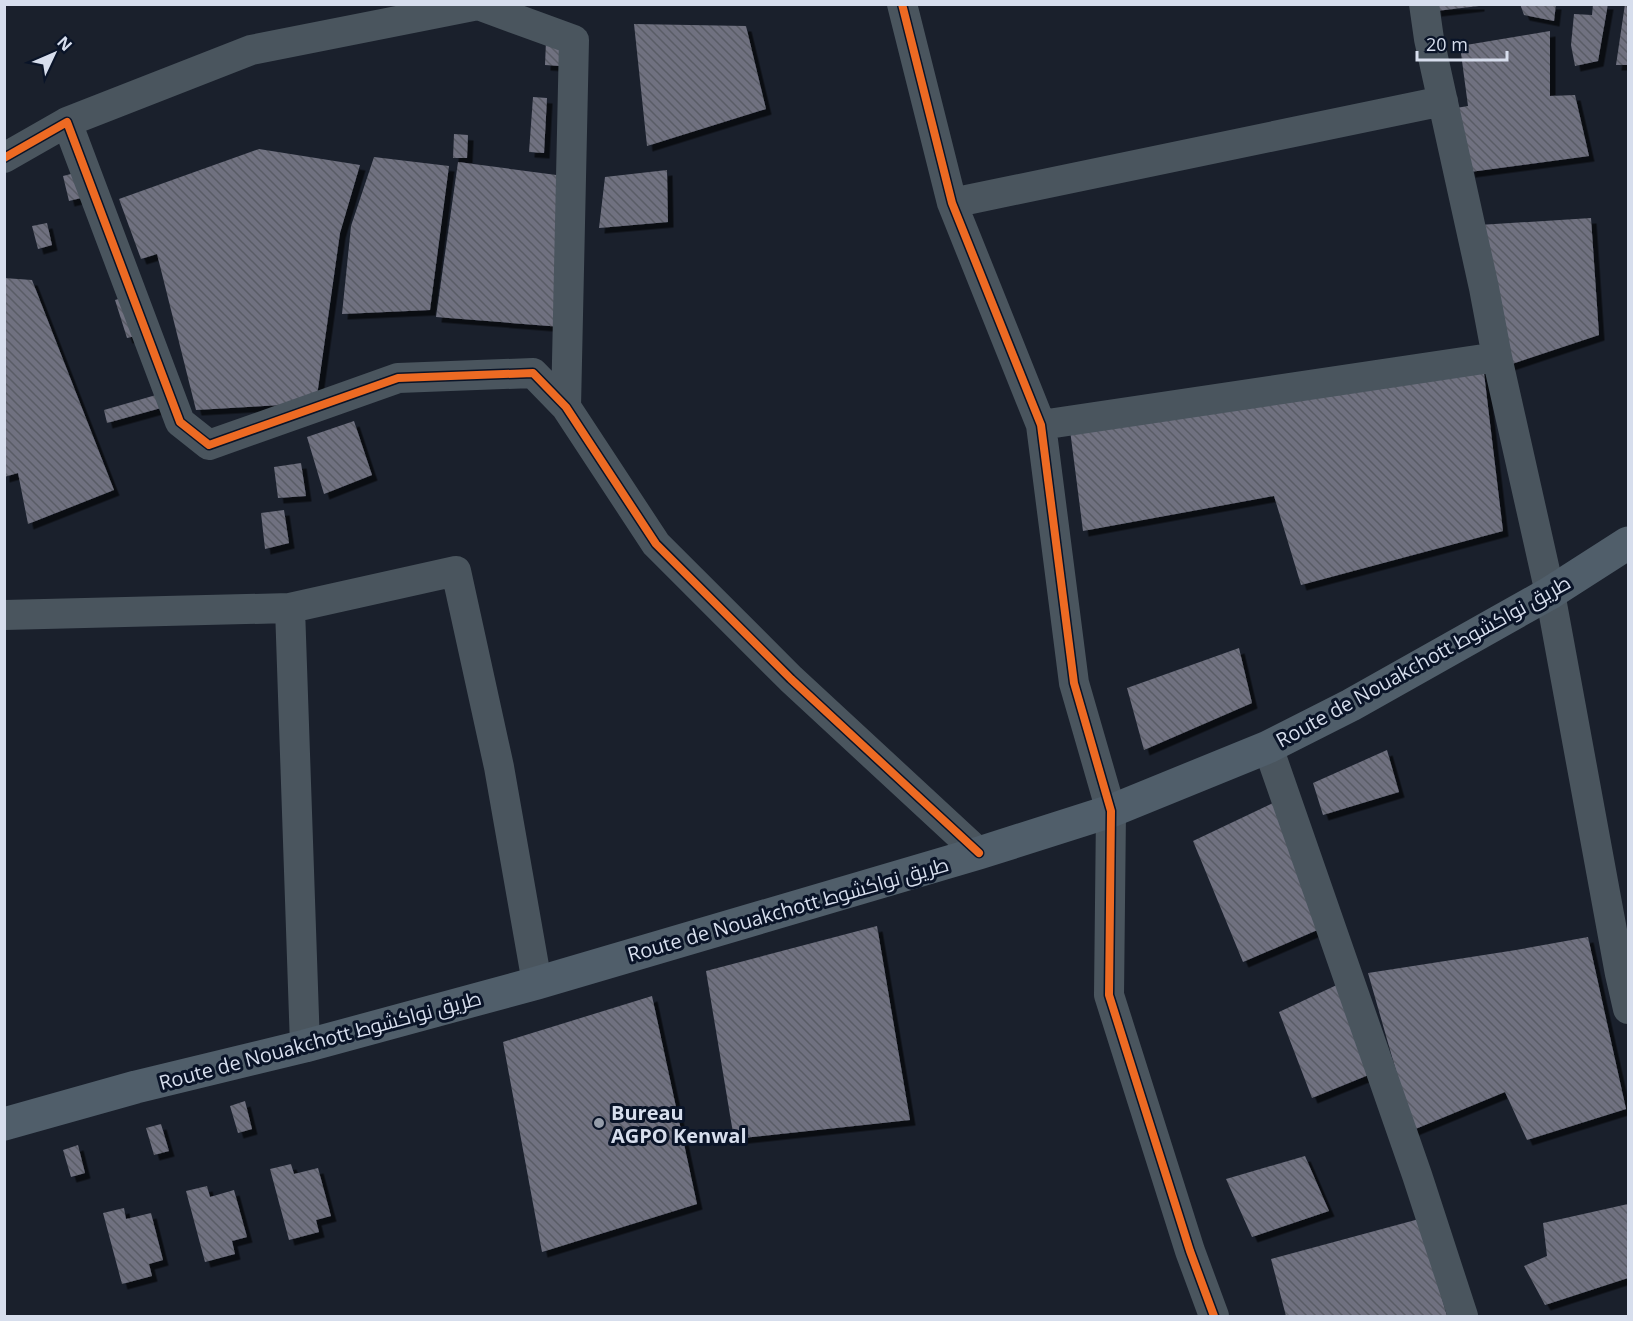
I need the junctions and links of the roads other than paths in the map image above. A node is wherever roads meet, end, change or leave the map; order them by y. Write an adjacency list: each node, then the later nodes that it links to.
1 (902, 4): 6 (street)
2 (1424, 4): 3 (street)
3 (1443, 102): 6 (street); 7 (street)
4 (67, 122): 5 (street); 8 (street); 8 (street)
5 (4, 158)
6 (952, 203): 9 (street)
7 (1497, 357): 9 (street); 11 (street)
8 (566, 407): 16 (street)
9 (1041, 425): 15 (street)
10 (1629, 543): 11 (highway, Route de Nouakchott طريق نواكشوط)
11 (1550, 593): 14 (highway, Route de Nouakchott طريق نواكشوط); 18 (street)
12 (290, 608): 13 (street); 17 (street); 19 (street)
13 (4, 615)
14 (1268, 747): 15 (highway, Route de Nouakchott طريق نواكشوط); 22 (street)
15 (1111, 811): 16 (highway, Route de Nouakchott طريق نواكشوط); 21 (street)
16 (979, 853): 17 (highway, Route de Nouakchott طريق نواكشوط)
17 (537, 983): 19 (highway, Route de Nouakchott طريق نواكشوط)
18 (1629, 1009)
19 (304, 1046): 20 (highway, Route de Nouakchott طريق نواكشوط)
20 (4, 1124)
21 (1214, 1317)
22 (1463, 1317)

